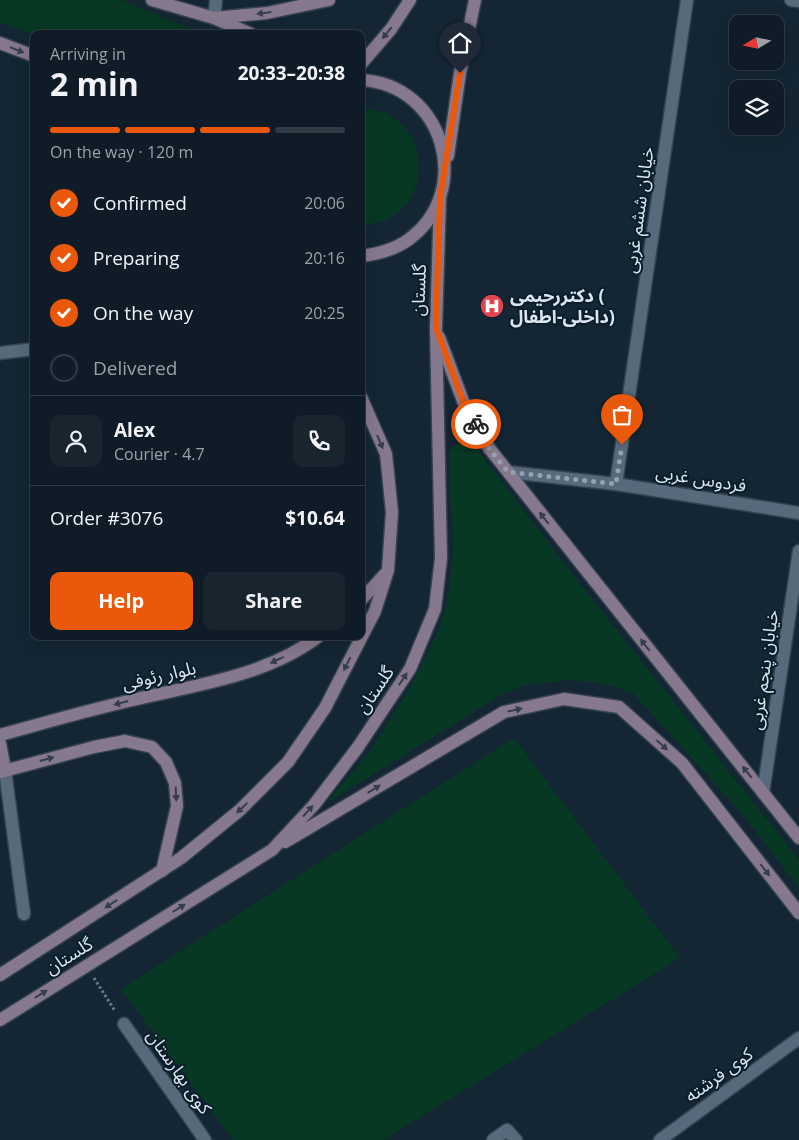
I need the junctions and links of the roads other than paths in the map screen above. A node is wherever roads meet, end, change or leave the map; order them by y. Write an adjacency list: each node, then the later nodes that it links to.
1 (152, 0): 9 (main road)
2 (216, 0): 9 (street)
3 (328, 0): 9 (main road, one-way to 9)
4 (410, 0): 13 (main road, one-way to 13)
5 (475, 0): 15 (main road)
6 (687, 0): 23 (street, خیابان ششم غربی)
7 (791, 0): 8 (street)
8 (799, 1)
9 (214, 18): 10 (main road)
10 (242, 30)
11 (0, 43): 12 (main road, one-way to 12)
12 (30, 54)
13 (365, 59)
14 (365, 80): 15 (main road)
15 (445, 174): 16 (main road)
16 (440, 198): 17 (main road); 18 (main road, گلستان)
17 (365, 255)
18 (436, 328): 22 (main road); 36 (main road, گلستان, one-way to 18)
19 (30, 349): 20 (street)
20 (0, 353)
21 (365, 406): 26 (main road, گلستان, one-way to 26)
22 (508, 472): 23 (street, فردوس غربی); 34 (main road, one-way to 22)
23 (616, 484): 24 (street, فردوس غربی)
24 (799, 512)
25 (799, 552): 34 (street, خیابان پنجم غربی)
26 (388, 570): 27 (main road); 28 (main road, گلستان, one-way to 28)
27 (365, 596)
28 (365, 630)
29 (313, 640): 31 (main road, بلوار رئوفی, one-way to 31)
30 (360, 640): 37 (main road, گلستان, one-way to 37)
31 (0, 735)
32 (0, 743): 33 (main road)
33 (2, 771): 37 (main road, one-way to 37); 39 (street)
34 (764, 793): 35 (main road)
35 (799, 838)
36 (272, 850): 38 (main road, one-way to 38); 41 (main road, گلستان, one-way to 36)
37 (162, 871): 40 (main road, گلستان, one-way to 40)
38 (799, 913)
39 (24, 914)
40 (0, 975)
41 (0, 1020)
42 (124, 1024): 44 (street, کوی بهارستان)
43 (799, 1038): 47 (street, کوی فرشته)
44 (205, 1140)
45 (493, 1140): 46 (street)
46 (516, 1140)
47 (660, 1140)

